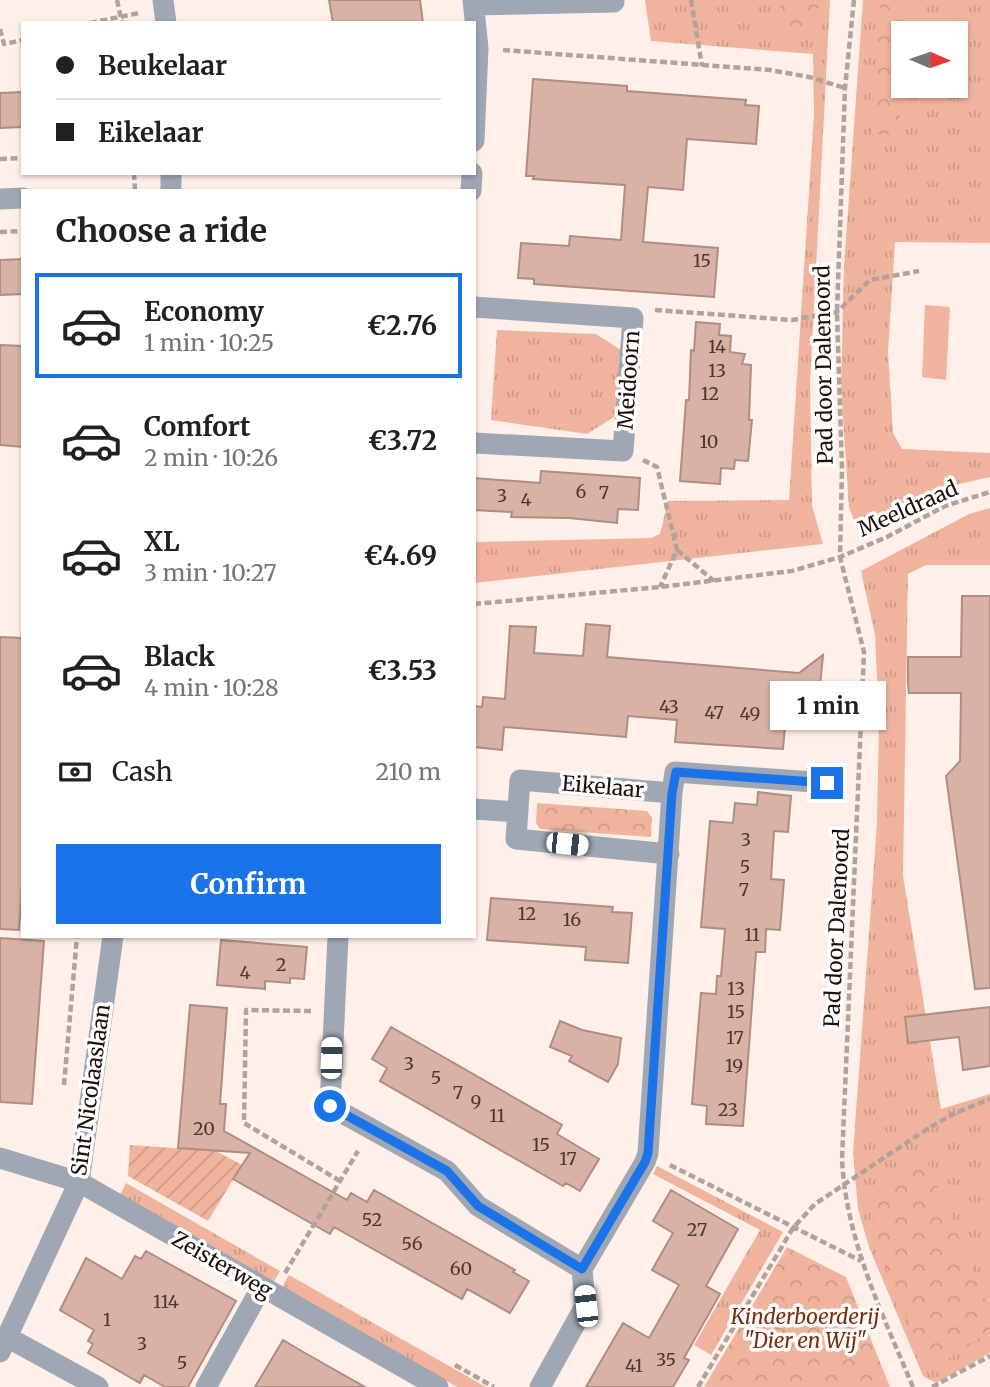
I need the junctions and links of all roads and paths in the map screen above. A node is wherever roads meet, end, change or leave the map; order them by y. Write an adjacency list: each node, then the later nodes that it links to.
1 (117, 0): 7 (path)
2 (691, 0): 15 (path)
3 (854, 0): 16 (path, Pad door Dalenoord)
4 (614, 2): 5 (street)
5 (473, 3): 10 (street)
6 (164, 11): 7 (path)
7 (121, 15): 8 (path); 9 (path)
8 (98, 21)
9 (122, 21)
10 (475, 21)
11 (0, 29): 13 (path)
12 (476, 30): 14 (street)
13 (21, 40)
14 (478, 48): 15 (path); 17 (street)
15 (702, 66): 16 (path)
16 (845, 88): 26 (path, Pad door Dalenoord)
17 (476, 94)
18 (21, 158): 19 (path)
19 (0, 159)
20 (21, 198): 21 (street)
21 (0, 199)
22 (21, 231): 23 (path)
23 (0, 232)
24 (919, 271): 26 (path)
25 (476, 307): 27 (street, Meidoorn)
26 (837, 312): 27 (path); 32 (path, Pad door Dalenoord)
27 (633, 318): 29 (street, Meidoorn)
28 (476, 443): 29 (street, Meidoorn)
29 (623, 451): 31 (path)
30 (990, 492): 32 (path, Meeldraad)
31 (677, 550): 33 (path); 34 (path)
32 (840, 557): 33 (path, Meeldraad); 52 (path, Pad door Dalenoord)
33 (714, 581): 34 (path, Meeldraad)
34 (660, 587): 35 (path, Meeldraad)
35 (476, 604)
36 (827, 783): 37 (street, Eikelaar)
37 (672, 793): 39 (street, Eikelaar); 40 (street)
38 (476, 809): 39 (street)
39 (517, 812): 40 (street, Eikelaar)
40 (668, 854): 48 (street)
41 (77, 938): 45 (path)
42 (113, 938): 51 (street, Sint Nicolaaslaan)
43 (338, 938): 44 (street)
44 (333, 1011): 47 (street); 50 (path)
45 (63, 1096)
46 (990, 1099): 52 (path)
47 (371, 1129): 50 (path); 55 (street)
48 (648, 1153): 53 (path); 55 (street)
49 (0, 1158): 51 (street, Zeisterweg)
50 (340, 1181): 56 (path)
51 (79, 1182): 56 (street, Zeisterweg); 57 (street, Sint Nicolaaslaan)
52 (843, 1184): 53 (path); 54 (path, Pad door Dalenoord)
53 (793, 1228): 54 (path); 63 (path)
54 (861, 1261): 64 (path, Pad door Dalenoord)
55 (579, 1267): 62 (street)
56 (267, 1291): 60 (street); 61 (street, Zeisterweg)
57 (4, 1345): 59 (street)
58 (990, 1356): 65 (path)
59 (98, 1387)
60 (206, 1387)
61 (438, 1387)
62 (540, 1387)
63 (698, 1387)
64 (913, 1387)
65 (932, 1387)

